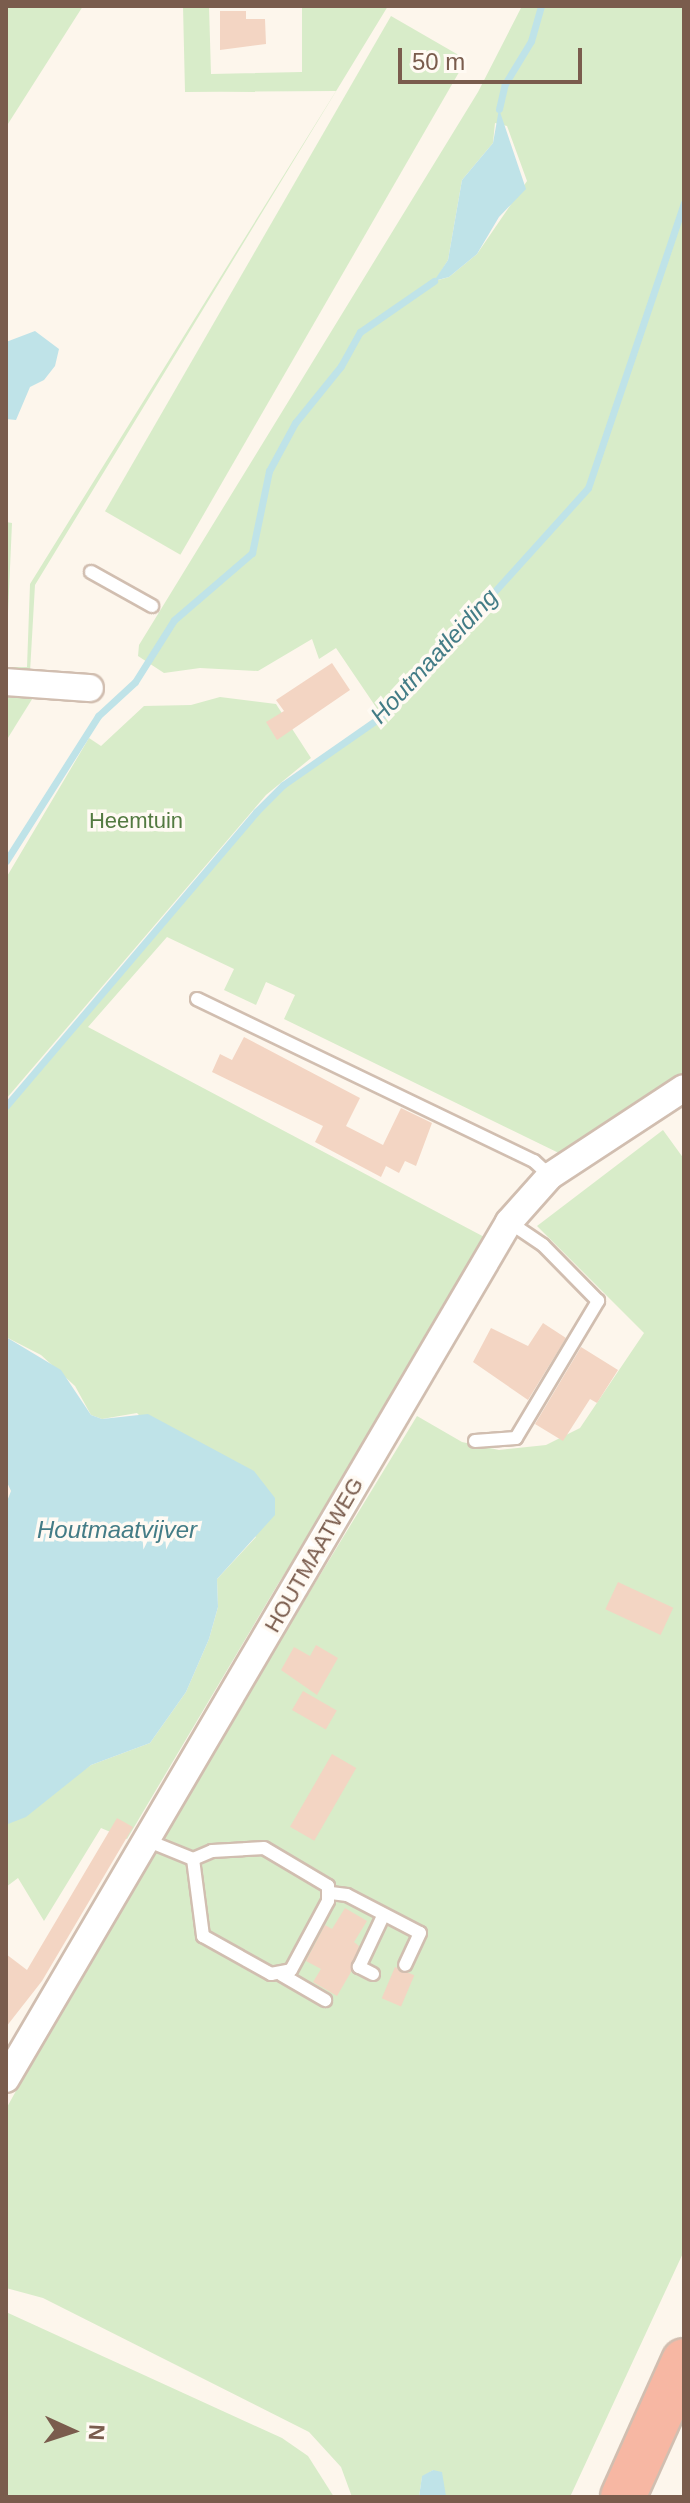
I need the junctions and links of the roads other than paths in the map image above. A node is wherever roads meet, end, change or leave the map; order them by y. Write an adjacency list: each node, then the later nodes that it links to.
1 (91, 572): 2 (lane)
2 (152, 606)
3 (6, 682): 4 (street)
4 (90, 688)
5 (197, 999): 7 (lane)
6 (684, 1088): 7 (street, HOUTMAATWEG)
7 (550, 1176): 8 (street, HOUTMAATWEG)
8 (509, 1222): 9 (lane); 10 (street, HOUTMAATWEG)
9 (475, 1441)
10 (146, 1840): 11 (lane); 18 (street, HOUTMAATWEG)
11 (193, 1859): 12 (lane); 16 (lane)
12 (331, 1893): 13 (lane); 16 (lane)
13 (383, 1916): 14 (lane); 15 (lane)
14 (405, 1965)
15 (373, 1974)
16 (282, 1975): 17 (lane)
17 (325, 2000)
18 (6, 2079)
19 (684, 2361): 20 (highway)
20 (623, 2497)

